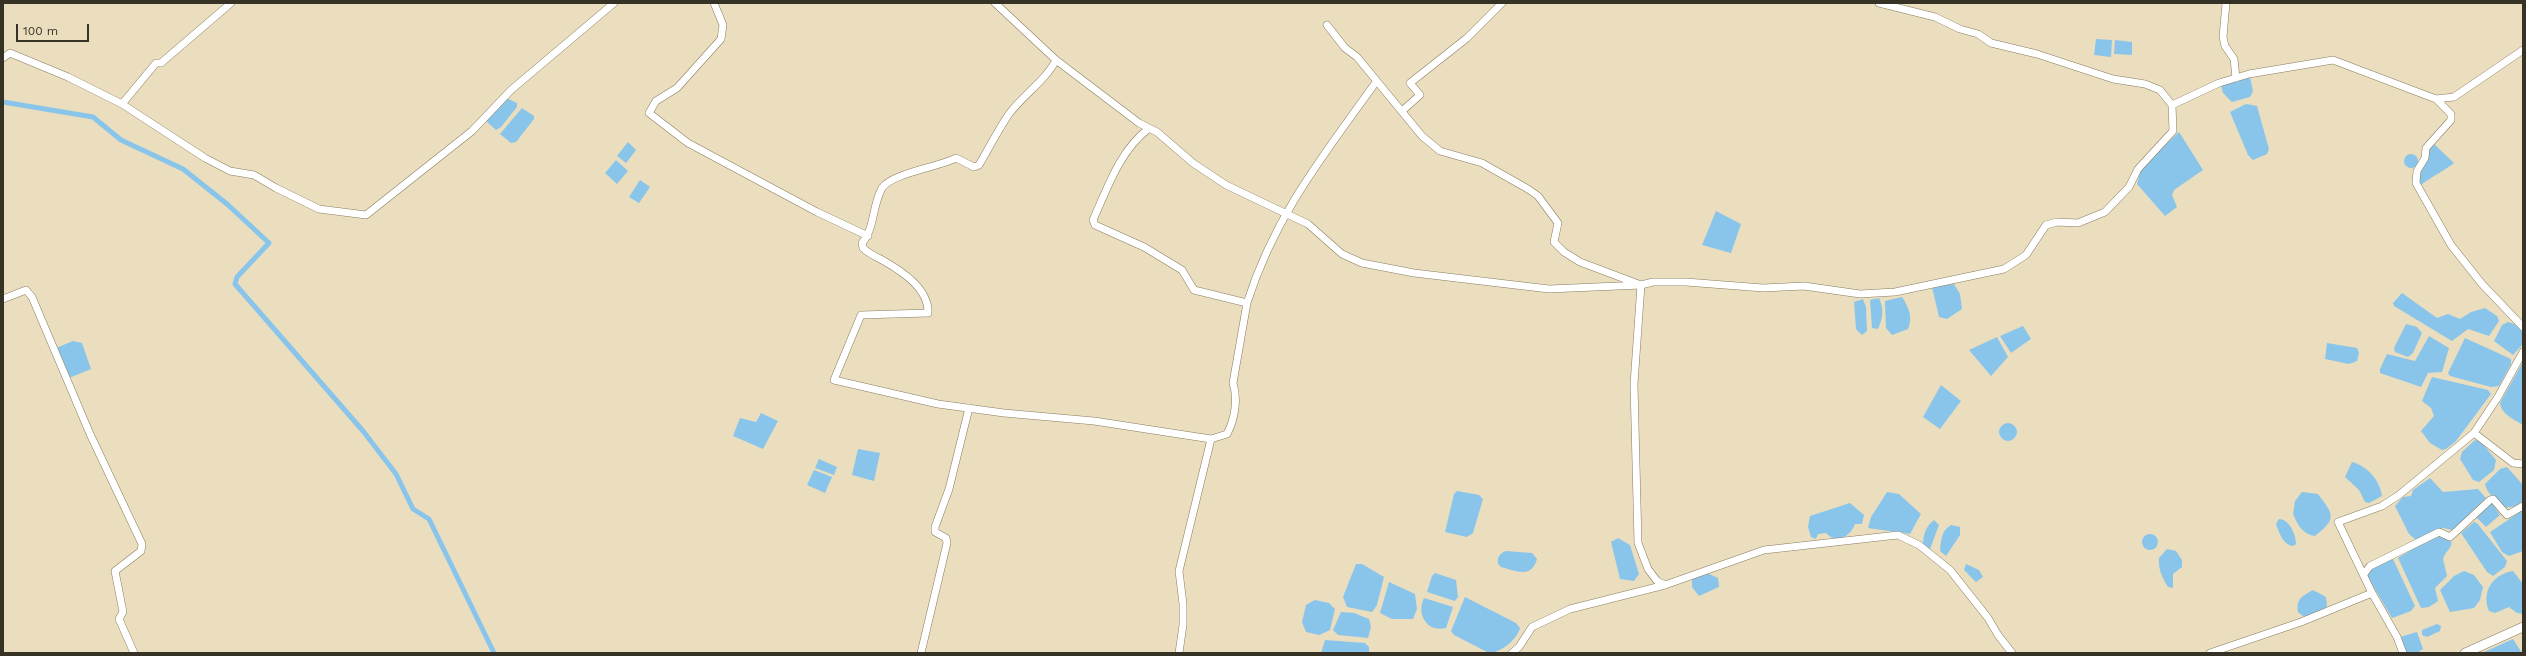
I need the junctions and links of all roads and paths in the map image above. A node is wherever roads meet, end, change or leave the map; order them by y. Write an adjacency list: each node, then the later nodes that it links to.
1 (231, 3): 15 (street)
2 (614, 3): 15 (street)
3 (714, 3): 20 (street)
4 (994, 3): 11 (street)
5 (1502, 3): 17 (street)
6 (1882, 3): 16 (street)
7 (2226, 3): 12 (street)
8 (1328, 25): 13 (street)
9 (2523, 50): 14 (street)
10 (3, 58): 15 (street)
11 (1056, 60): 18 (street); 20 (street)
12 (2236, 78): 14 (street); 16 (street)
13 (1376, 82): 17 (street); 19 (street)
14 (2436, 99): 24 (street)
15 (122, 104)
16 (2172, 105): 21 (street)
17 (1402, 111): 21 (street)
18 (1148, 129): 19 (street); 23 (street)
19 (1285, 213): 21 (street); 23 (street)
20 (868, 236): 26 (street)
21 (1641, 285): 32 (street)
22 (3, 299): 35 (street)
23 (1247, 303): 28 (street)
24 (2523, 327)
25 (2523, 352): 27 (street)
26 (969, 408): 28 (street); 36 (street)
27 (2474, 433): 29 (street); 31 (street)
28 (1212, 439): 37 (street)
29 (2523, 464)
30 (2523, 506): 31 (street)
31 (2364, 574): 33 (street)
32 (1665, 585): 38 (street); 39 (street)
33 (2372, 594): 40 (street); 41 (street)
34 (2523, 627): 42 (main road)
35 (134, 653)
36 (921, 653)
37 (1179, 653)
38 (1512, 653)
39 (2012, 653)
40 (2210, 653)
41 (2402, 653)
42 (2465, 653)

